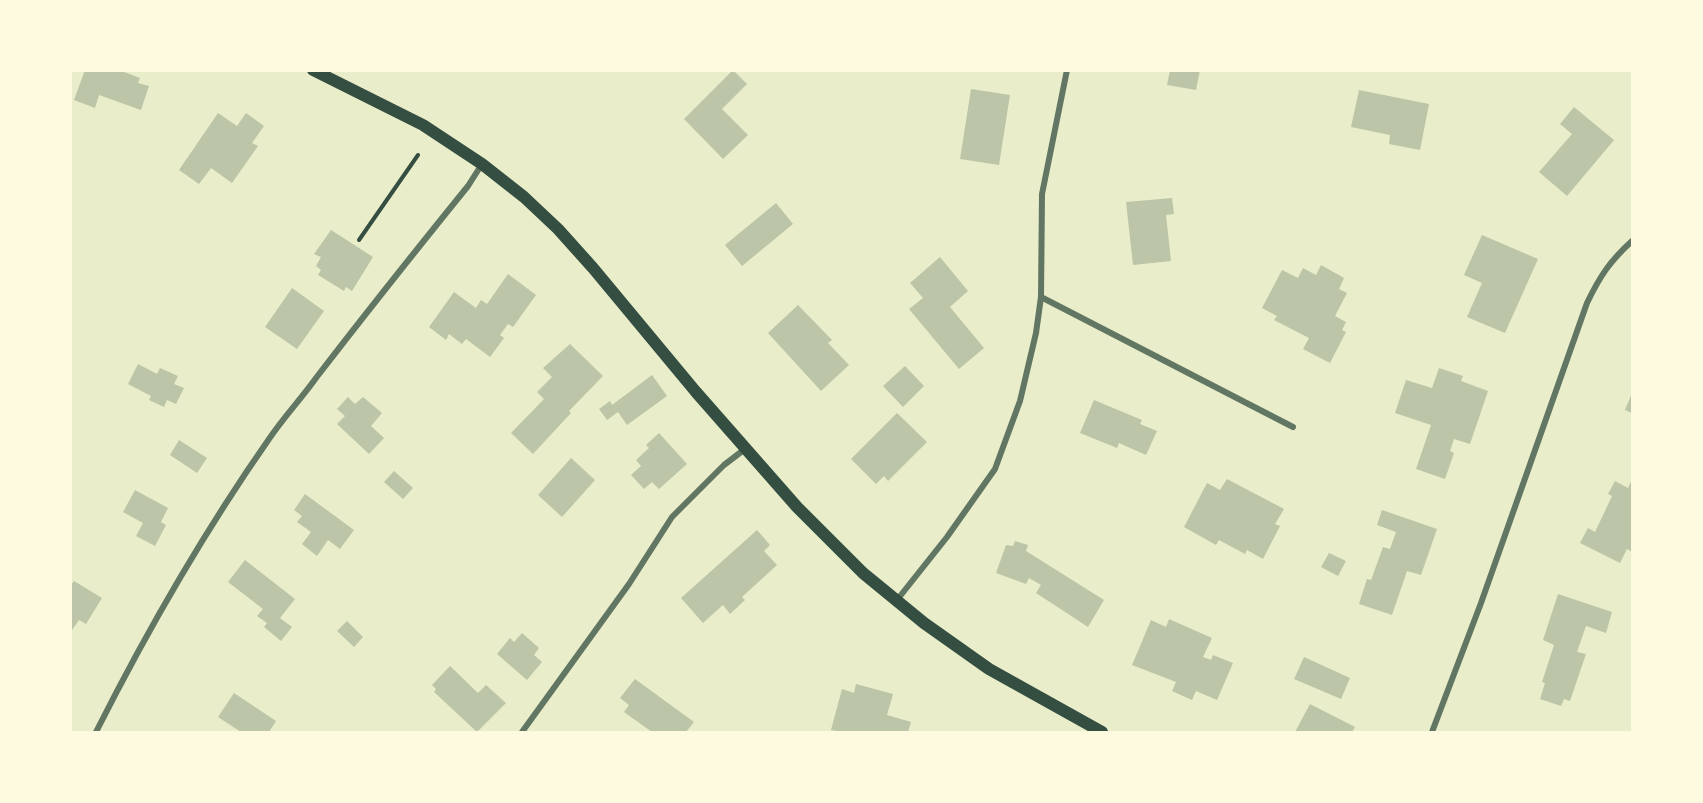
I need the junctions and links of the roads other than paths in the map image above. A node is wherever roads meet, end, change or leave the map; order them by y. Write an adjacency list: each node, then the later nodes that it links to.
1 (313, 70): 3 (main road)
2 (1067, 70): 5 (street)
3 (482, 164): 7 (main road); 9 (street)
4 (1632, 241): 12 (street)
5 (1041, 297): 6 (street); 8 (street)
6 (1293, 427)
7 (745, 449): 8 (main road); 10 (street)
8 (897, 601): 11 (main road)
9 (96, 732)
10 (522, 732)
11 (1102, 732)
12 (1432, 732)

